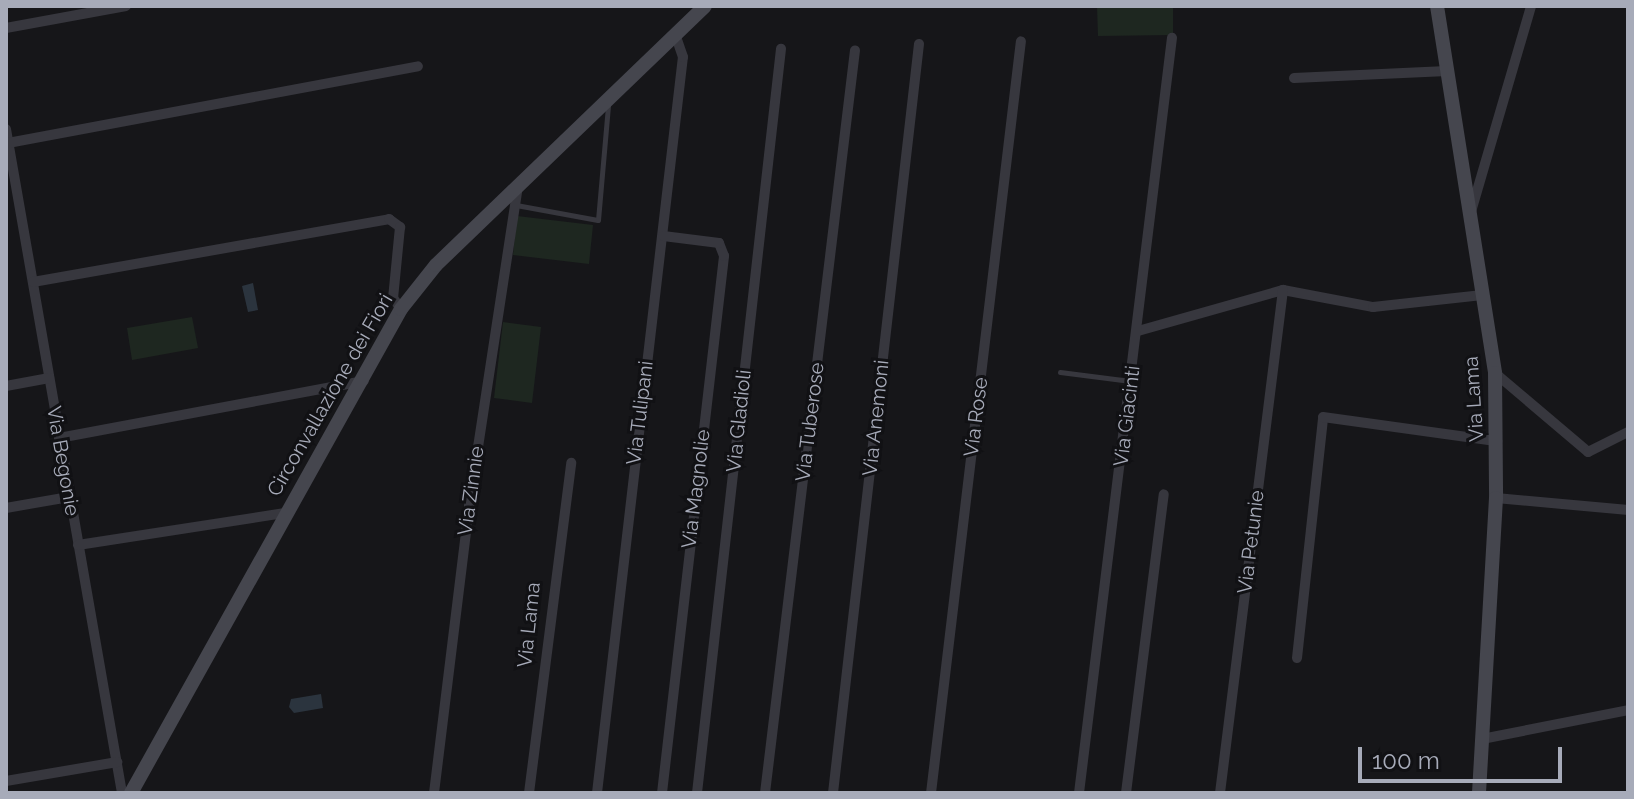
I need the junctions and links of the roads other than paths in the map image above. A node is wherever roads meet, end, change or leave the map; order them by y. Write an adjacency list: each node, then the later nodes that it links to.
1 (126, 6): 5 (street)
2 (1437, 6): 13 (street, Via Lama)
3 (1531, 6): 19 (street)
4 (700, 8): 6 (street, Circonvallazione dei Fiori)
5 (6, 28)
6 (675, 34): 15 (street, Circonvallazione dei Fiori); 20 (street, Via Tulipani)
7 (1172, 38): 25 (street, Via Giacinti)
8 (1021, 41): 57 (street, Via Rose)
9 (919, 44): 56 (street, Via Anemoni)
10 (781, 49): 54 (street, Via Gladioli)
11 (855, 50): 55 (street, Via Tuberose)
12 (418, 66): 17 (street)
13 (1447, 71): 14 (street); 19 (street, Via Lama)
14 (1294, 78)
15 (608, 100): 18 (street, Circonvallazione dei Fiori); 18 (lane)
16 (6, 129): 17 (street, Via Begonie)
17 (8, 143): 21 (street, Via Begonie)
18 (515, 198): 24 (street, Circonvallazione dei Fiori); 50 (street, Via Zinnie)
19 (1470, 217): 23 (street, Via Lama)
20 (663, 236): 52 (street, Via Tulipani); 53 (street, Via Magnolie)
21 (33, 282): 24 (street); 28 (street, Via Begonie)
22 (1283, 290): 23 (street); 25 (street); 60 (street, Via Petunie)
23 (1482, 295): 27 (street, Via Lama)
24 (401, 309): 29 (street, Circonvallazione dei Fiori)
25 (1138, 331): 30 (street, Via Giacinti)
26 (1060, 372): 30 (lane)
27 (1495, 373): 32 (street); 34 (street, Via Lama)
28 (49, 378): 31 (street); 33 (street, Via Begonie)
29 (365, 381): 33 (street); 41 (street, Circonvallazione dei Fiori)
30 (1131, 381): 58 (street, Via Giacinti)
31 (6, 386)
32 (1628, 432)
33 (59, 438): 37 (street, Via Begonie)
34 (1497, 441): 38 (street, Via Lama); 43 (street)
35 (571, 463): 51 (street, Via Lama)
36 (1164, 494): 59 (street)
37 (69, 497): 39 (street); 42 (street, Via Begonie)
38 (1496, 498): 40 (street); 45 (street, Via Lama)
39 (6, 508)
40 (1628, 510)
41 (284, 513): 42 (street); 49 (street, Circonvallazione dei Fiori)
42 (78, 545): 46 (street, Via Begonie)
43 (1297, 658)
44 (1628, 710): 45 (street)
45 (1482, 739): 61 (street, Via Lama)
46 (117, 762): 47 (street); 48 (street, Via Begonie)
47 (6, 781)
48 (122, 793)
49 (131, 793)
50 (434, 793)
51 (529, 793)
52 (597, 793)
53 (662, 793)
54 (697, 793)
55 (765, 793)
56 (833, 793)
57 (931, 793)
58 (1079, 793)
59 (1126, 793)
60 (1220, 793)
61 (1479, 793)

